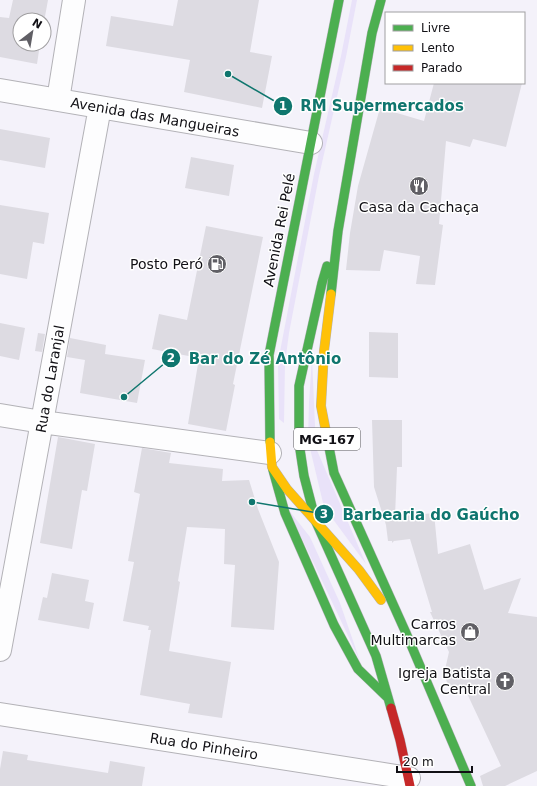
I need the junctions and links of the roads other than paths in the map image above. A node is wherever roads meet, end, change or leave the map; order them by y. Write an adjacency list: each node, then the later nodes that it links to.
1 (74, 0): 5 (street)
2 (339, 0): 7 (main road, Avenida Rei Pelé)
3 (381, 0): 8 (main road, MG-167)
4 (0, 90): 5 (street, Avenida das Mangueiras)
5 (58, 100): 6 (street, Avenida das Mangueiras)
6 (100, 107): 7 (street, Avenida das Mangueiras); 10 (street, Rua do Laranjal)
7 (311, 143): 11 (main road, Avenida Rei Pelé)
8 (338, 230): 12 (main road); 13 (main road, MG-167)
9 (0, 415): 10 (street)
10 (42, 422): 11 (street); 14 (street, Rua do Laranjal)
11 (271, 460): 12 (main road); 15 (main road, Avenida Rei Pelé)
12 (316, 522): 13 (main road); 15 (main road)
13 (406, 633): 18 (main road, MG-167)
14 (0, 650)
15 (388, 698): 17 (main road)
16 (0, 714): 17 (street, Rua do Pinheiro)
17 (409, 782)
18 (471, 786)

